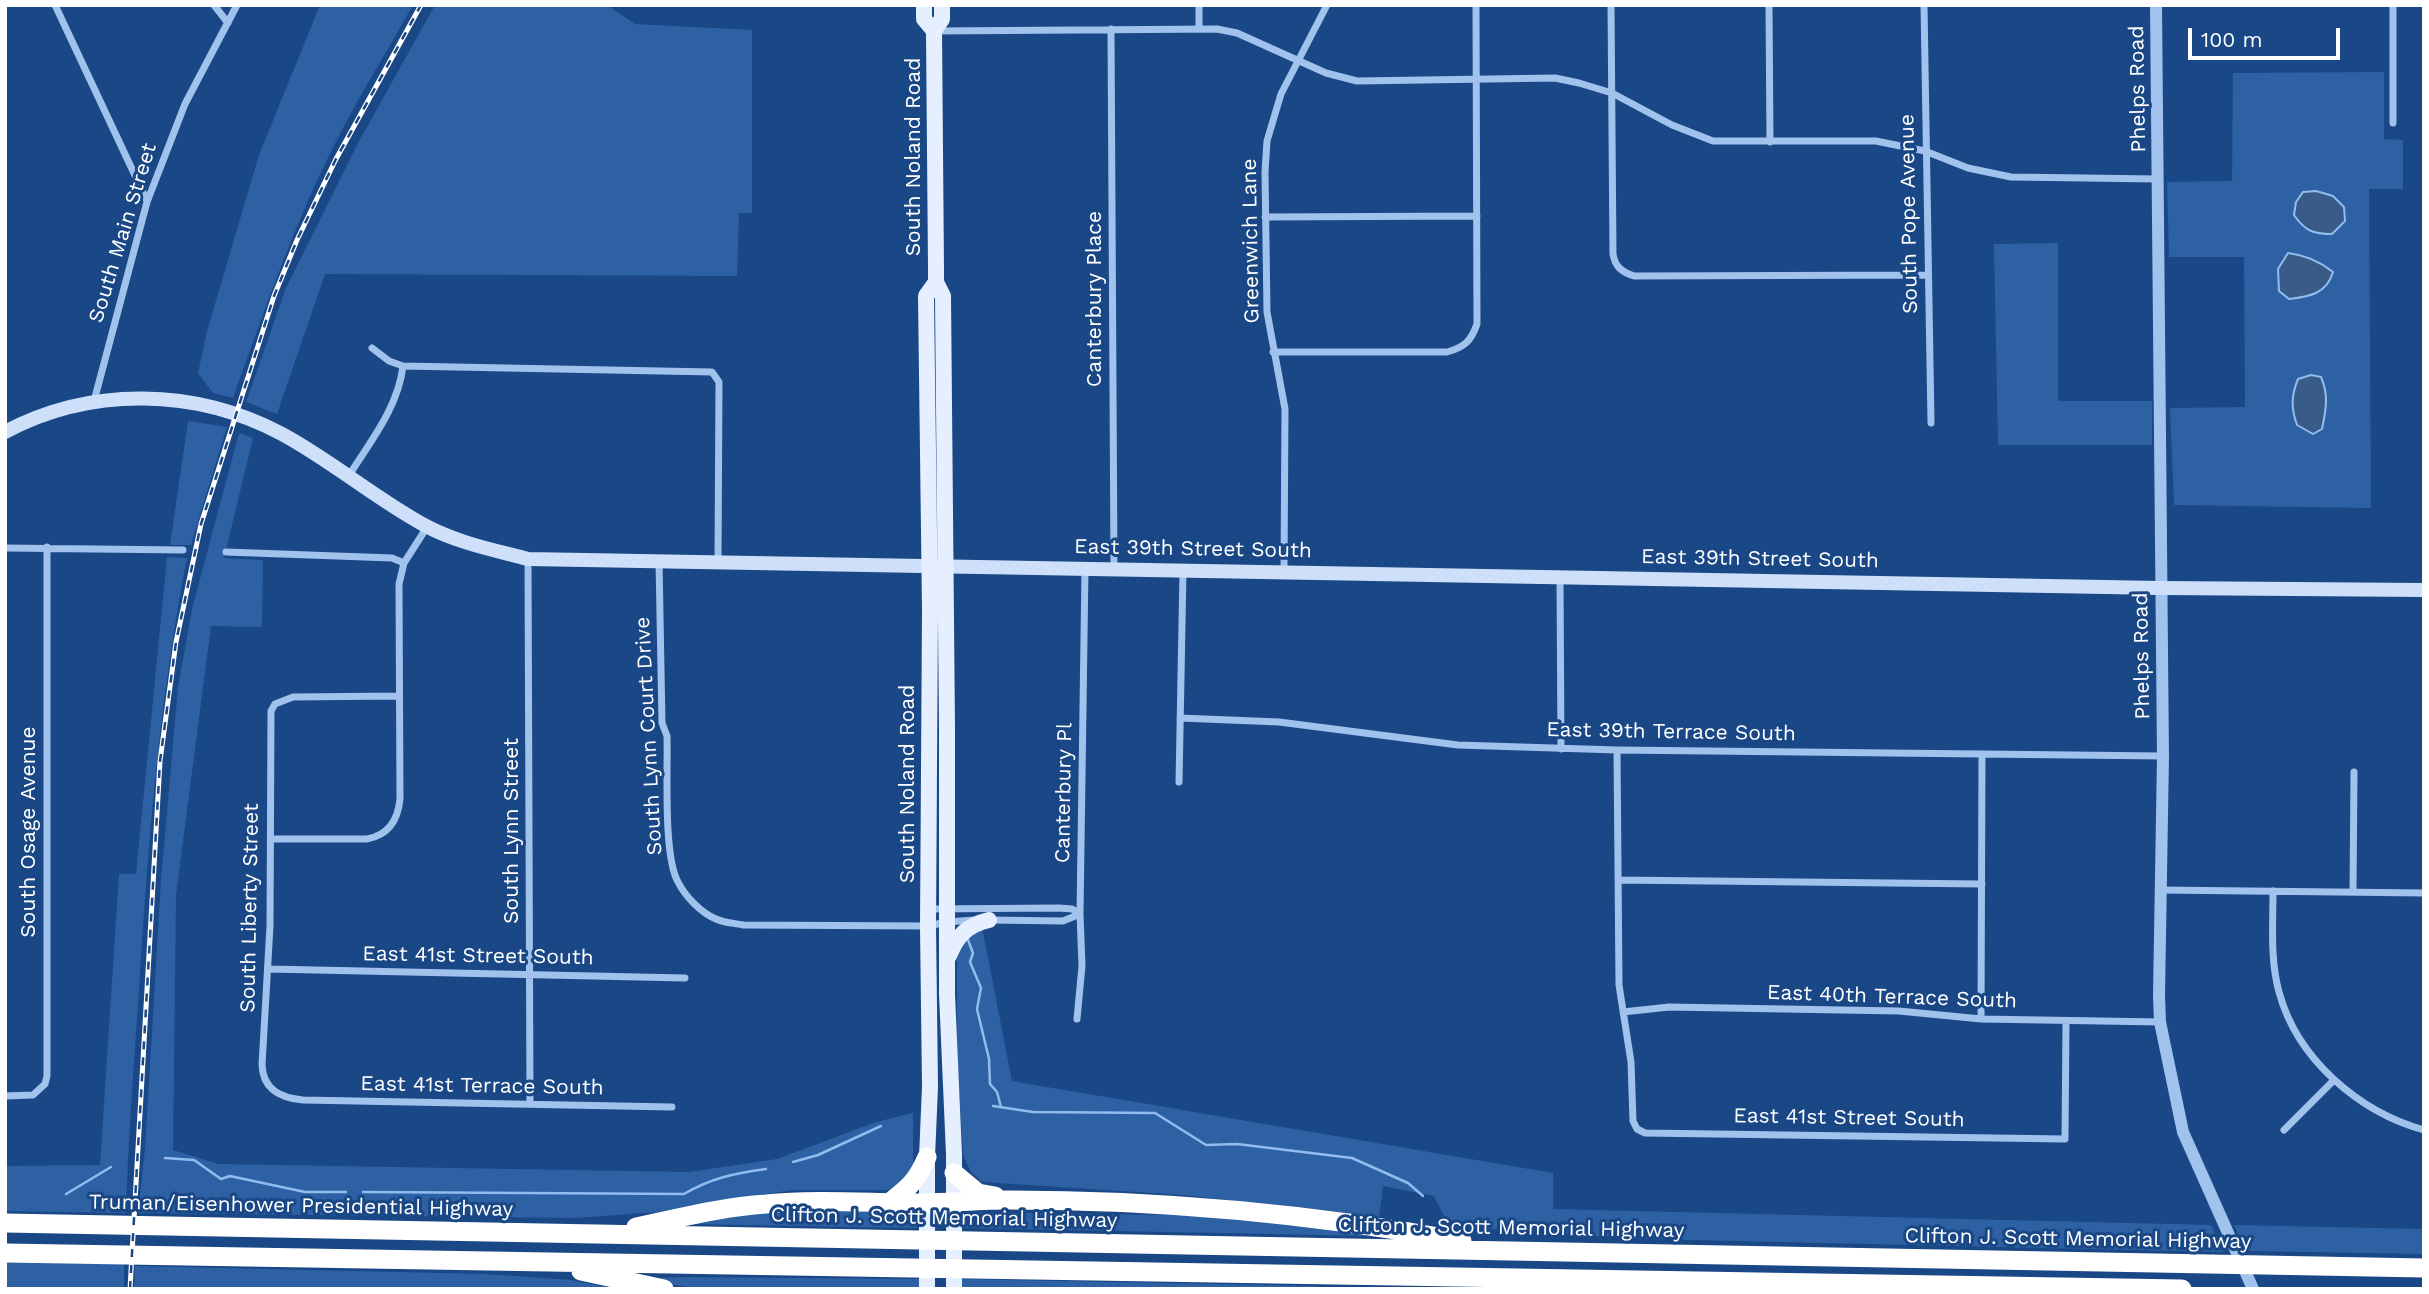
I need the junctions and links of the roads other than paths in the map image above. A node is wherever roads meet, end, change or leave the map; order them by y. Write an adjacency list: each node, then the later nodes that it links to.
1 (55, 5): 25 (street)
2 (214, 5): 14 (street)
3 (237, 5): 14 (street, South Main Street)
4 (924, 5): 17 (main road, South Noland Road)
5 (942, 5): 17 (main road, South Noland Road)
6 (1199, 5): 15 (street)
7 (1326, 5): 18 (street, Greenwich Lane)
8 (1476, 5): 19 (street)
9 (1611, 5): 20 (street)
10 (1769, 5): 22 (street)
11 (1924, 5): 23 (street, South Pope Avenue)
12 (2156, 5): 24 (street, Phelps Road)
13 (2393, 5): 21 (street)
14 (228, 23): 25 (street, South Main Street)
15 (1199, 28): 16 (street); 18 (street)
16 (1111, 29): 17 (street); 47 (street, Canterbury Place)
17 (934, 31): 45 (main road, South Noland Road)
18 (1299, 61): 19 (street); 27 (street, Greenwich Lane)
19 (1476, 79): 20 (street); 26 (street)
20 (1612, 93): 22 (street); 28 (street)
21 (2393, 124)
22 (1770, 142): 23 (street)
23 (1925, 151): 24 (street); 28 (street, South Pope Avenue)
24 (2158, 179): 51 (street, Phelps Road)
25 (147, 202): 32 (street, South Main Street)
26 (1477, 216): 27 (street); 30 (street)
27 (1265, 217): 30 (street, Greenwich Lane)
28 (1927, 275): 33 (street, South Pope Avenue)
29 (372, 348): 31 (street)
30 (1273, 352): 49 (street, Greenwich Lane)
31 (403, 366): 35 (street); 43 (street)
32 (94, 401): 34 (main road, East 39th Street South); 35 (main road, East 39th Street South)
33 (1931, 423)
34 (5, 432)
35 (348, 477): 36 (main road, East 39th Street South)
36 (427, 526): 41 (main road, East 39th Street South); 44 (street)
37 (47, 547): 38 (street); 39 (street); 83 (street, South Osage Avenue)
38 (5, 548)
39 (183, 550)
40 (226, 552): 44 (street)
41 (528, 559): 42 (main road, East 39th Street South); 75 (street, South Lynn Street)
42 (659, 561): 43 (main road, East 39th Street South); 72 (street, South Lynn Court Drive)
43 (718, 561): 45 (main road, East 39th Street South)
44 (404, 563): 53 (street)
45 (936, 566): 46 (main road, East 39th Street South); 68 (main road, South Noland Road); 69 (main road, South Noland Road)
46 (1085, 568): 47 (main road, East 39th Street South); 70 (street, Canterbury Pl)
47 (1114, 569): 48 (main road, East 39th Street South)
48 (1183, 570): 49 (main road, East 39th Street South); 54 (street)
49 (1284, 572): 50 (main road, East 39th Street South)
50 (1560, 576): 51 (main road, East 39th Street South); 55 (street)
51 (2161, 588): 52 (main road, East 39th Street South); 58 (street, Phelps Road)
52 (2424, 590)
53 (399, 696): 61 (street); 61 (street, South Liberty Street)
54 (1180, 719): 55 (street, East 39th Terrace South); 60 (street)
55 (1561, 749): 56 (street, East 39th Terrace South)
56 (1617, 750): 57 (street, East 39th Terrace South); 62 (street)
57 (1982, 754): 58 (street, East 39th Terrace South); 63 (street)
58 (2163, 756): 64 (street, Phelps Road)
59 (2354, 772): 66 (street)
60 (1179, 782)
61 (271, 839): 74 (street, South Liberty Street)
62 (1618, 880): 63 (street); 77 (street)
63 (1982, 884): 79 (street)
64 (2161, 890): 65 (street); 81 (street, Phelps Road)
65 (2273, 891): 66 (street); 82 (street)
66 (2353, 891): 67 (street)
67 (2424, 893)
68 (928, 909): 69 (street, South Lynn Court Drive); 72 (main road, South Noland Road)
69 (947, 915): 70 (street, South Lynn Court Drive); 71 (street, South Lynn Court Drive); 72 (street, South Lynn Court Drive); 73 (main road, South Noland Road)
70 (1080, 915): 71 (street, South Lynn Court Drive); 78 (street, Canterbury Pl)
71 (989, 920): 73 (main road)
72 (928, 926): 89 (main road, South Noland Road)
73 (947, 961): 90 (main road, South Noland Road)
74 (269, 969): 75 (street, East 41st Street South); 84 (street, South Liberty Street)
75 (530, 975): 76 (street, East 41st Street South); 85 (street, South Lynn Street)
76 (685, 978)
77 (1623, 1012): 79 (street, East 40th Terrace South); 80 (street, East 41st Street South)
78 (1077, 1019)
79 (1981, 1019): 80 (street, East 40th Terrace South)
80 (2066, 1021): 81 (street, East 40th Terrace South)
81 (2160, 1022): 107 (street, Phelps Road)
82 (2334, 1080): 87 (street); 88 (street)
83 (5, 1096)
84 (290, 1099): 85 (street, East 41st Terrace South)
85 (530, 1104): 86 (street, East 41st Terrace South)
86 (672, 1107)
87 (2284, 1130)
88 (2424, 1130)
89 (927, 1157): 92 (highway); 93 (main road, South Noland Road)
90 (954, 1173): 91 (highway); 94 (main road, South Noland Road)
91 (1010, 1200): 94 (highway); 97 (highway)
92 (890, 1202): 93 (highway); 96 (highway)
93 (927, 1209): 94 (highway); 103 (main road, South Noland Road)
94 (954, 1209): 104 (main road, South Noland Road)
95 (5, 1223): 96 (highway, Truman/Eisenhower Presidential Highway)
96 (597, 1234): 97 (highway, Clifton J. Scott Memorial Highway)
97 (1522, 1251): 100 (highway, Clifton J. Scott Memorial Highway)
98 (5, 1253): 99 (highway)
99 (542, 1263): 101 (highway); 102 (highway)
100 (2424, 1268)
101 (1430, 1276): 105 (highway); 106 (highway)
102 (664, 1289)
103 (927, 1289)
104 (954, 1289)
105 (1389, 1289)
106 (2182, 1289)
107 (2253, 1289)

